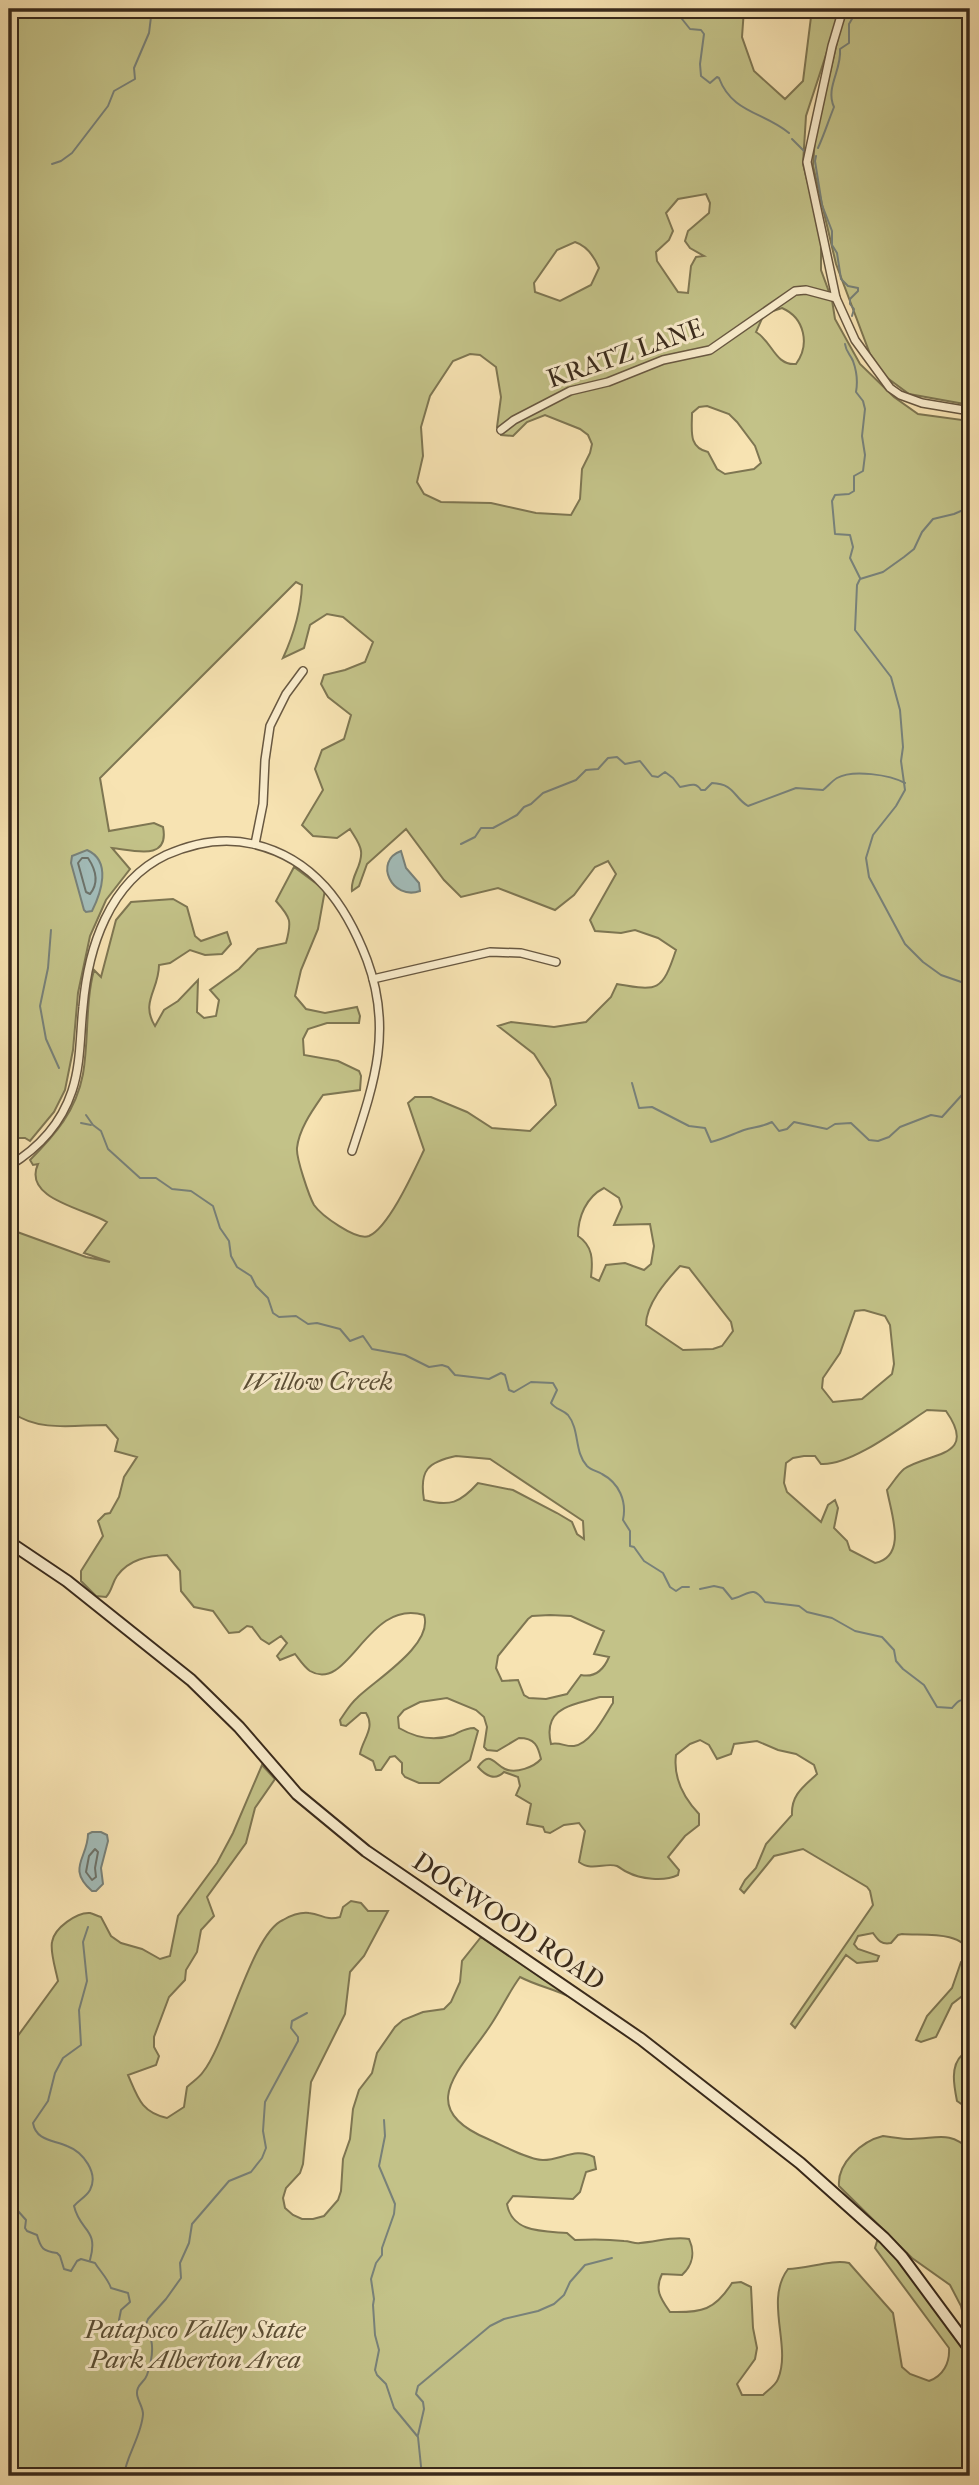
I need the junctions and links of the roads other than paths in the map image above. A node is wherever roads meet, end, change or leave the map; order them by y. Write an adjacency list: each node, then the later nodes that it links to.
1 (843, 9): 2 (street)
2 (836, 298): 3 (street); 4 (street, KRATZ LANE)
3 (970, 411)
4 (501, 430)
5 (303, 671): 6 (street)
6 (255, 844): 8 (street); 10 (street)
7 (556, 962): 8 (street)
8 (373, 979): 9 (street)
9 (352, 1151)
10 (9, 1166)
11 (9, 1542): 12 (street, DOGWOOD ROAD)
12 (970, 2349)

